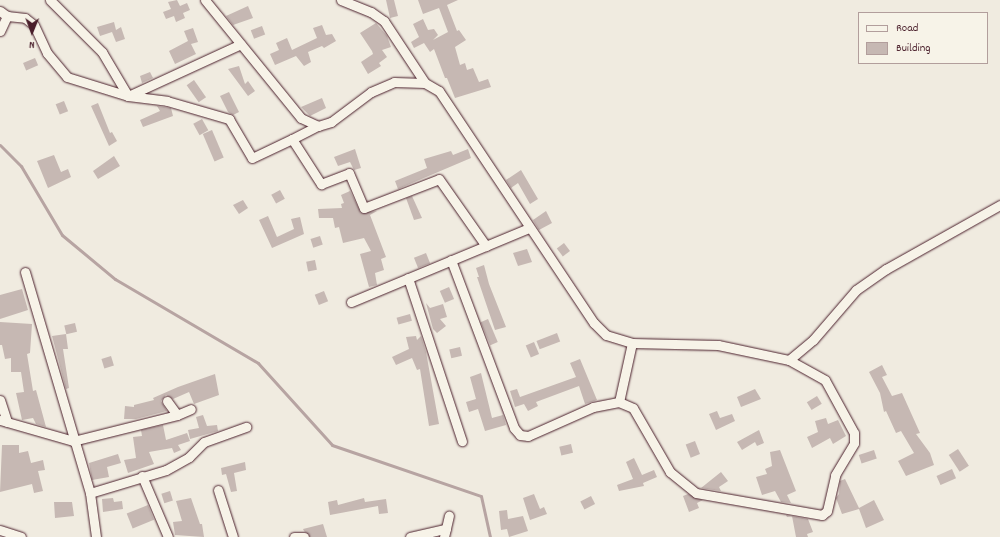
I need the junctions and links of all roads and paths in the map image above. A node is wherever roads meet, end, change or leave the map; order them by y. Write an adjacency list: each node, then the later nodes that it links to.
1 (50, 0): 8 (street)
2 (205, 0): 6 (street)
3 (341, 0): 7 (street)
4 (3, 14): 5 (street); 8 (street)
5 (0, 31)
6 (241, 44): 8 (street); 9 (street)
7 (425, 83): 9 (street); 12 (street)
8 (128, 96): 10 (street)
9 (318, 126): 10 (street)
10 (292, 139): 13 (street)
11 (1000, 206): 19 (street)
12 (529, 228): 13 (street); 18 (street)
13 (486, 246): 14 (street)
14 (450, 260): 16 (street); 22 (street)
15 (26, 272): 27 (street)
16 (408, 278): 17 (street); 28 (street)
17 (350, 302)
18 (632, 343): 19 (street); 22 (street)
19 (789, 360): 22 (street)
20 (0, 400): 25 (street)
21 (166, 401): 24 (street)
22 (619, 402)
23 (191, 409): 24 (street)
24 (176, 415): 27 (street)
25 (3, 421): 27 (street)
26 (246, 427): 29 (street)
27 (73, 441): 31 (street)
28 (462, 441)
29 (142, 476): 31 (street); 37 (street)
30 (218, 490): 38 (street)
31 (90, 493): 36 (street)
32 (449, 516): 34 (street)
33 (0, 530): 35 (street)
34 (445, 533): 41 (street)
35 (21, 537)
36 (96, 537)
37 (168, 537)
38 (233, 537)
39 (294, 537): 40 (street)
40 (304, 537)
41 (410, 537)

